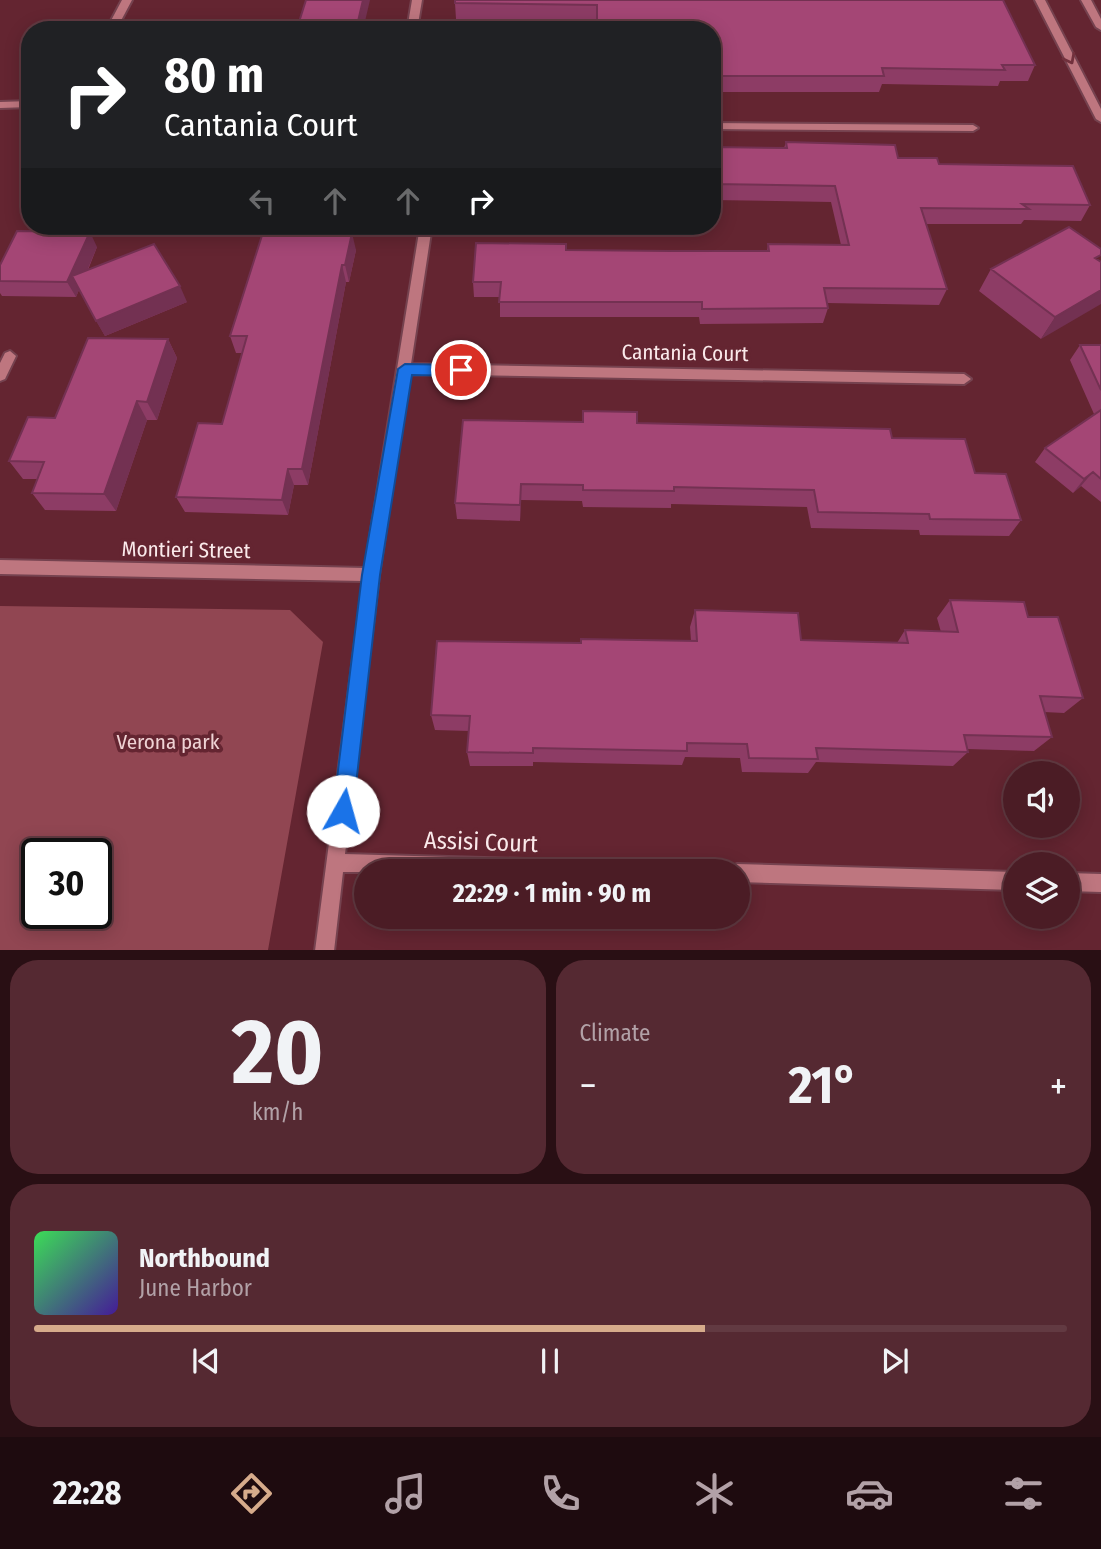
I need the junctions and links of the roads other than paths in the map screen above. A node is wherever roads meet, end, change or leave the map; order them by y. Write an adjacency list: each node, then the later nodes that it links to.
1 (127, 0): 5 (street)
2 (417, 0): 6 (street)
3 (1040, 0): 10 (street, one-way to 10)
4 (1086, 0): 7 (street)
5 (116, 21)
6 (413, 21)
7 (1101, 27)
8 (21, 104): 9 (street)
9 (0, 105)
10 (1101, 119)
11 (721, 126): 12 (street)
12 (973, 128)
13 (425, 235): 15 (street)
14 (10, 356): 16 (street)
15 (405, 369): 17 (street, Cantania Court); 19 (street)
16 (0, 376)
17 (964, 379)
18 (0, 568): 19 (street, Montieri Street)
19 (371, 575): 20 (street)
20 (337, 863): 21 (street, Assisi Court); 26 (street)
21 (354, 863)
22 (750, 873): 23 (street)
23 (1003, 881)
24 (1080, 882): 25 (street)
25 (1101, 883)
26 (324, 950)

